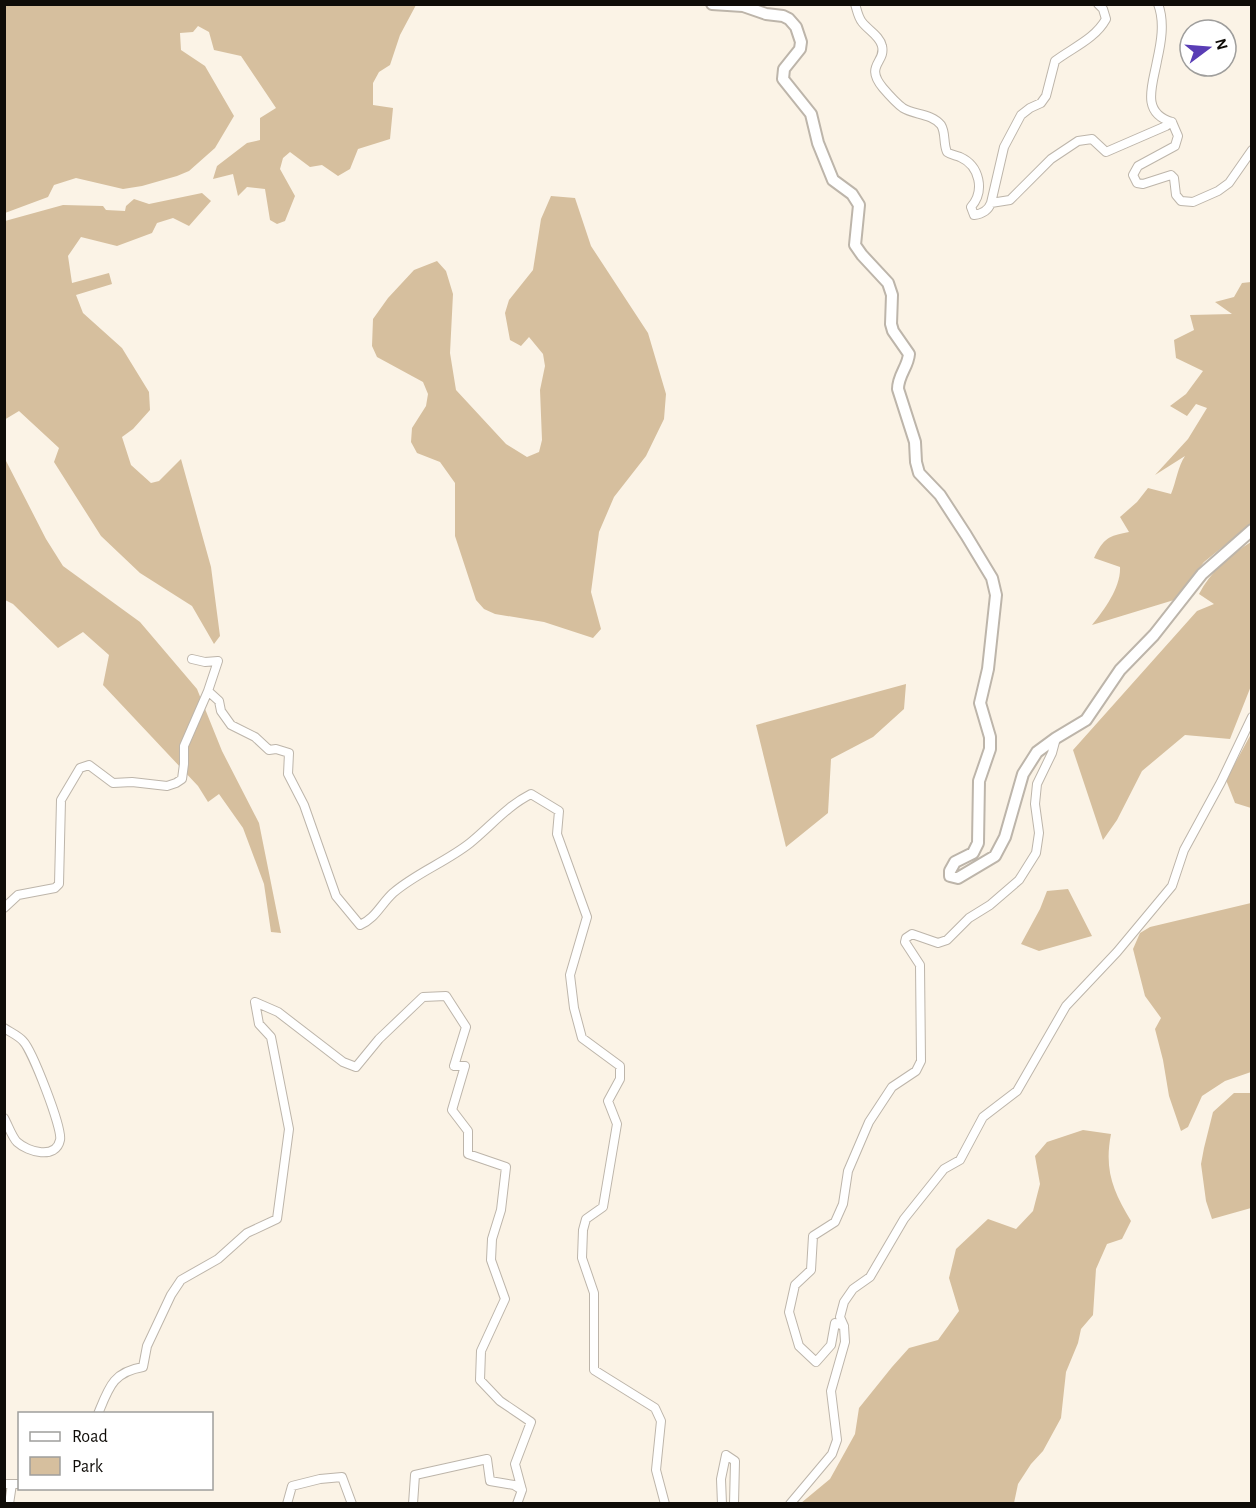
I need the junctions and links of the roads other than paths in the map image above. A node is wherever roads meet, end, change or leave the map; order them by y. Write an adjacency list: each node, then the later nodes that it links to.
1 (712, 4): 12 (main road)
2 (855, 4): 7 (street)
3 (1098, 4): 7 (street)
4 (1158, 4): 5 (street)
5 (1172, 122): 6 (street); 7 (street)
6 (1251, 150)
7 (991, 203)
8 (1251, 530): 12 (main road)
9 (192, 659): 10 (street)
10 (208, 691): 13 (street); 25 (street)
11 (1251, 717): 16 (street)
12 (1056, 738): 16 (street)
13 (4, 908)
14 (4, 1028): 15 (street)
15 (4, 1118)
16 (844, 1326): 28 (street)
17 (98, 1412): 19 (street)
18 (12, 1484): 20 (street)
19 (522, 1490): 23 (street); 24 (street)
20 (9, 1503)
21 (287, 1503): 22 (street)
22 (352, 1503)
23 (413, 1503)
24 (517, 1503)
25 (665, 1503)
26 (722, 1503): 27 (street)
27 (734, 1503)
28 (790, 1503)

